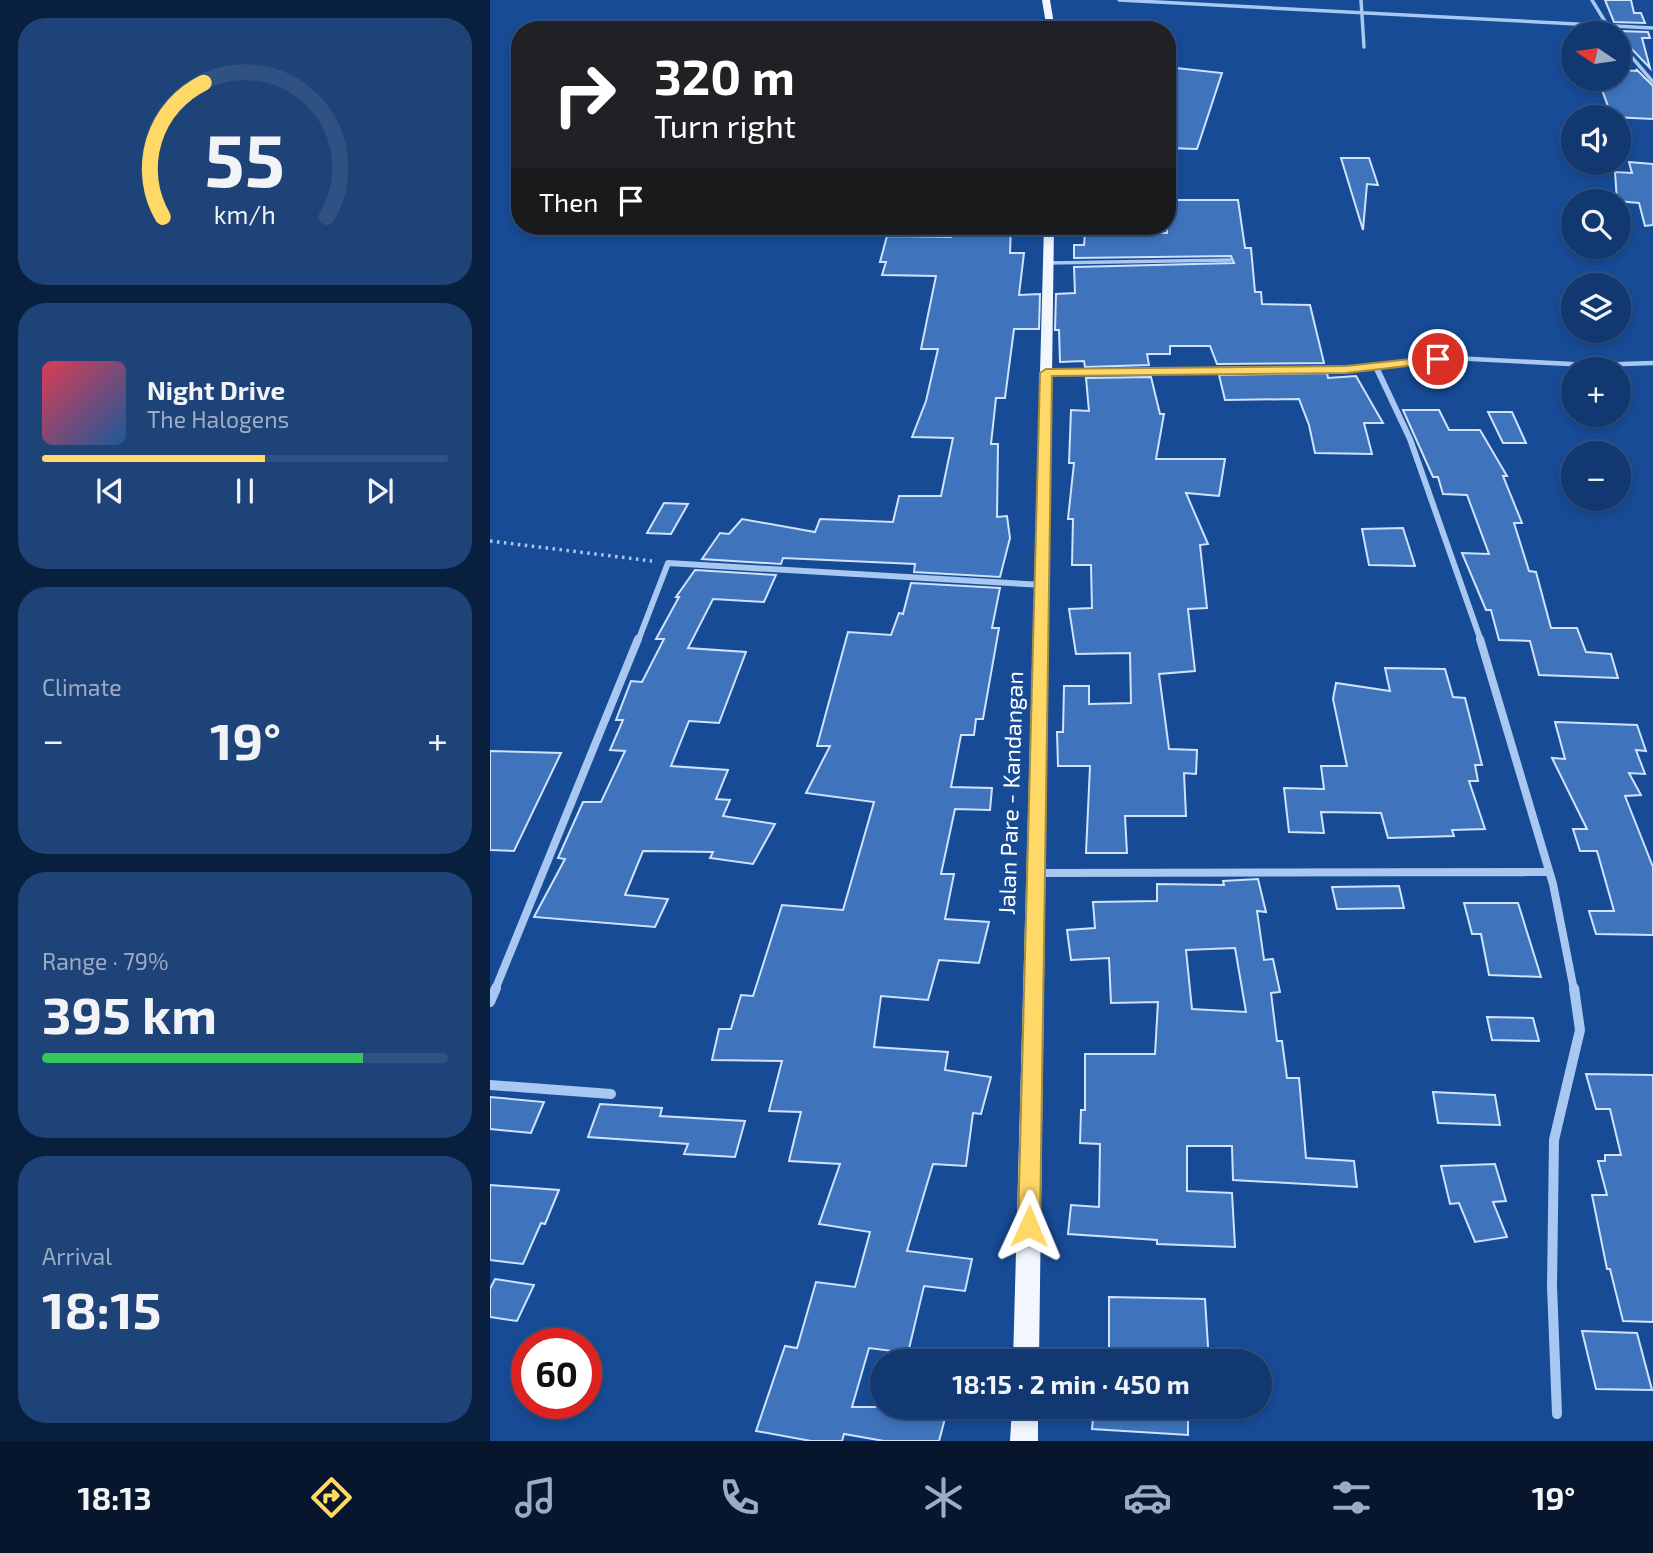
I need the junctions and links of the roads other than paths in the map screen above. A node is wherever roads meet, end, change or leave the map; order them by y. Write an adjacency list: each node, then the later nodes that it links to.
1 (1046, 0): 6 (main road)
2 (1119, 0): 5 (street)
3 (1361, 0): 5 (street)
4 (1591, 0): 7 (street)
5 (1360, 13): 8 (street); 11 (street)
6 (1050, 21)
7 (1604, 21)
8 (1561, 24)
9 (1631, 27): 10 (street)
10 (1653, 28)
11 (1364, 47)
12 (1631, 56): 13 (street)
13 (1653, 82)
14 (1048, 235): 16 (main road, Jalan Pare - Kandangan)
15 (1231, 260): 16 (lane)
16 (1048, 262): 19 (main road, Jalan Pare - Kandangan)
17 (1653, 363): 18 (street)
18 (1376, 367): 19 (street); 21 (street)
19 (1046, 373): 20 (main road, Jalan Pare - Kandangan)
20 (1043, 585): 22 (main road, Jalan Pare - Kandangan); 23 (street)
21 (1549, 872): 22 (street); 27 (street)
22 (1036, 873): 26 (main road, Jalan Pare - Kandangan)
23 (490, 1002)
24 (490, 1085): 25 (street)
25 (611, 1094)
26 (1026, 1349)
27 (1557, 1414)
28 (1025, 1419): 29 (main road)
29 (1024, 1441)

